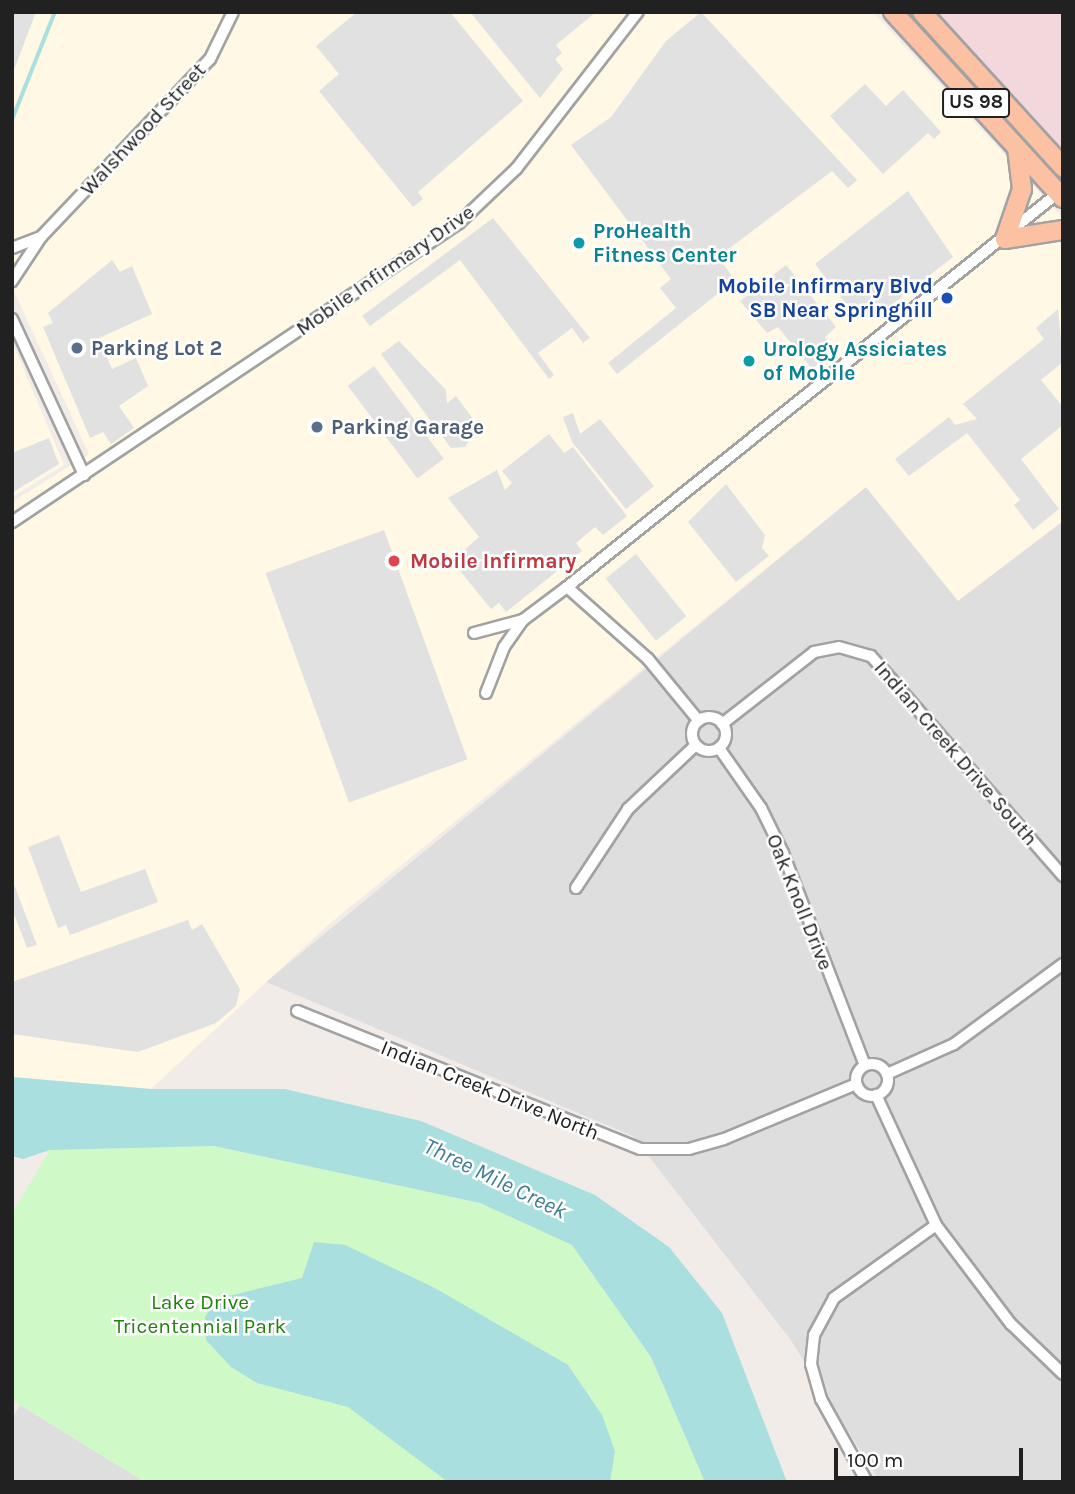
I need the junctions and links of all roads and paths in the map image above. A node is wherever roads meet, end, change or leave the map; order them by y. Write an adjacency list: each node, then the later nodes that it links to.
1 (233, 12): 11 (street, Walshwood Street)
2 (638, 12): 16 (street, Mobile Infirmary Drive)
3 (893, 12): 7 (main road, US 98)
4 (922, 12): 6 (main road, US 98)
5 (1063, 146): 6 (main road)
6 (1044, 147): 8 (main road, US 98)
7 (1017, 148): 9 (main road, US 98); 12 (main road)
8 (1063, 167)
9 (1061, 196): 12 (street)
10 (1063, 230): 12 (main road)
11 (41, 237): 13 (street, Walshwood Street); 14 (street, Walshwood Street)
12 (1005, 239): 18 (street)
13 (12, 248)
14 (12, 281)
15 (12, 319): 16 (street)
16 (84, 475): 17 (street, Mobile Infirmary Drive)
17 (12, 522)
18 (567, 587): 19 (street); 22 (street)
19 (523, 620): 20 (street); 21 (street)
20 (474, 633)
21 (486, 693)
22 (699, 721): 23 (street); 24 (street)
23 (722, 723): 25 (street); 26 (street, Indian Creek Drive South)
24 (696, 745): 25 (street); 27 (street)
25 (719, 748): 30 (street, Oak Knoll Drive)
26 (1063, 876)
27 (576, 888)
28 (1063, 964): 31 (street)
29 (297, 1011): 32 (street, Indian Creek Drive North)
30 (865, 1065): 31 (street); 32 (street)
31 (887, 1074): 33 (street)
32 (856, 1084): 33 (street)
33 (876, 1096): 34 (street)
34 (936, 1225): 35 (street); 36 (street)
35 (1063, 1374)
36 (867, 1482)

